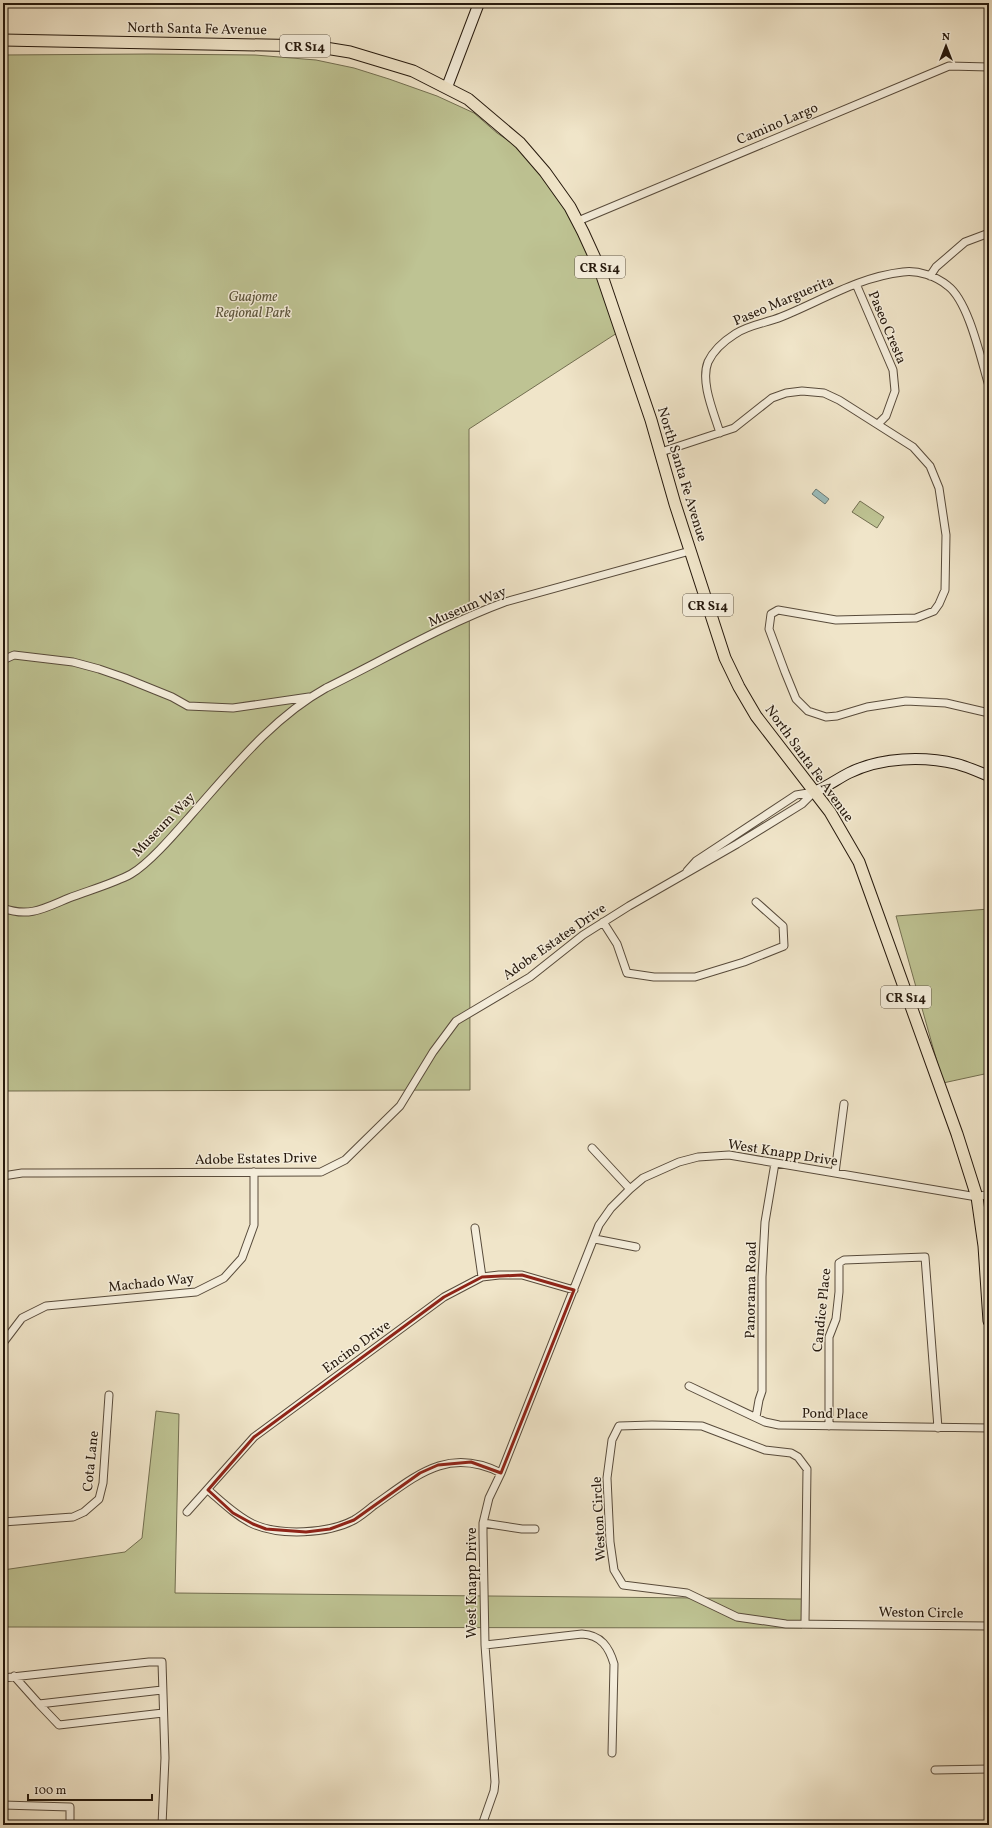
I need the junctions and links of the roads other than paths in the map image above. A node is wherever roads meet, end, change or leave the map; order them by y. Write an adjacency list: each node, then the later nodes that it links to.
1 (479, 3): 4 (main road)
2 (3, 40): 4 (main road, North Santa Fe Avenue / CR S14)
3 (989, 67): 5 (street, Camino Largo)
4 (447, 87): 5 (main road, North Santa Fe Avenue / CR S14)
5 (578, 221): 12 (main road, North Santa Fe Avenue / CR S14)
6 (989, 233): 7 (street)
7 (930, 276): 8 (street, Paseo Marguerita); 9 (street, Paseo Marguerita)
8 (856, 284): 10 (street, Paseo Cresta); 11 (street, Paseo Marguerita)
9 (989, 386)
10 (878, 424): 11 (street); 16 (street)
11 (720, 433): 12 (street)
12 (661, 452): 13 (main road, North Santa Fe Avenue / CR S14)
13 (690, 551): 15 (street, Museum Way); 18 (main road, North Santa Fe Avenue / CR S14)
14 (3, 660): 15 (street, Museum Way)
15 (310, 697): 21 (street, Museum Way)
16 (989, 713)
17 (989, 776): 18 (main road)
18 (814, 792): 19 (street, Adobe Estates Drive); 19 (street, Adobe Estates Drive); 31 (main road, North Santa Fe Avenue / CR S14)
19 (685, 874): 22 (street, Adobe Estates Drive)
20 (756, 902): 22 (street)
21 (3, 908)
22 (603, 922): 26 (street, Adobe Estates Drive)
23 (844, 1104): 27 (street)
24 (592, 1148): 29 (street)
25 (775, 1163): 27 (street, West Knapp Drive); 29 (street, West Knapp Drive); 41 (street, Panorama Road)
26 (254, 1172): 28 (street, Adobe Estates Drive); 38 (street, Machado Way)
27 (835, 1173): 31 (street, West Knapp Drive)
28 (3, 1176)
29 (630, 1189): 33 (street, West Knapp Drive)
30 (989, 1194): 31 (street)
31 (977, 1197): 37 (main road, North Santa Fe Avenue / CR S14)
32 (474, 1228): 35 (street)
33 (594, 1239): 34 (street); 36 (street, West Knapp Drive)
34 (636, 1247)
35 (482, 1276): 36 (street, Encino Drive); 46 (street, Encino Drive)
36 (574, 1290): 45 (street, West Knapp Drive)
37 (989, 1321)
38 (3, 1343)
39 (689, 1386): 41 (street, Pond Place)
40 (109, 1395): 48 (street, Cota Lane)
41 (756, 1417): 42 (street, Pond Place)
42 (829, 1426): 43 (street, Pond Place); 43 (street, Candice Place)
43 (938, 1428): 44 (street, Pond Place)
44 (989, 1428)
45 (501, 1473): 46 (street); 49 (street, West Knapp Drive)
46 (208, 1490): 47 (street, Encino Drive)
47 (186, 1512)
48 (3, 1522)
49 (483, 1523): 50 (street); 53 (street, West Knapp Drive)
50 (535, 1529)
51 (805, 1623): 51 (street, Weston Circle); 52 (street, Weston Circle)
52 (989, 1626)
53 (484, 1645): 59 (street); 65 (street, West Knapp Drive)
54 (14, 1676): 55 (street); 56 (street); 57 (street)
55 (3, 1678)
56 (162, 1690): 57 (street); 58 (street)
57 (39, 1704): 58 (street)
58 (162, 1713): 64 (street)
59 (612, 1753)
60 (989, 1769): 61 (street)
61 (935, 1770)
62 (3, 1805): 63 (street)
63 (70, 1825)
64 (162, 1825)
65 (482, 1825)

